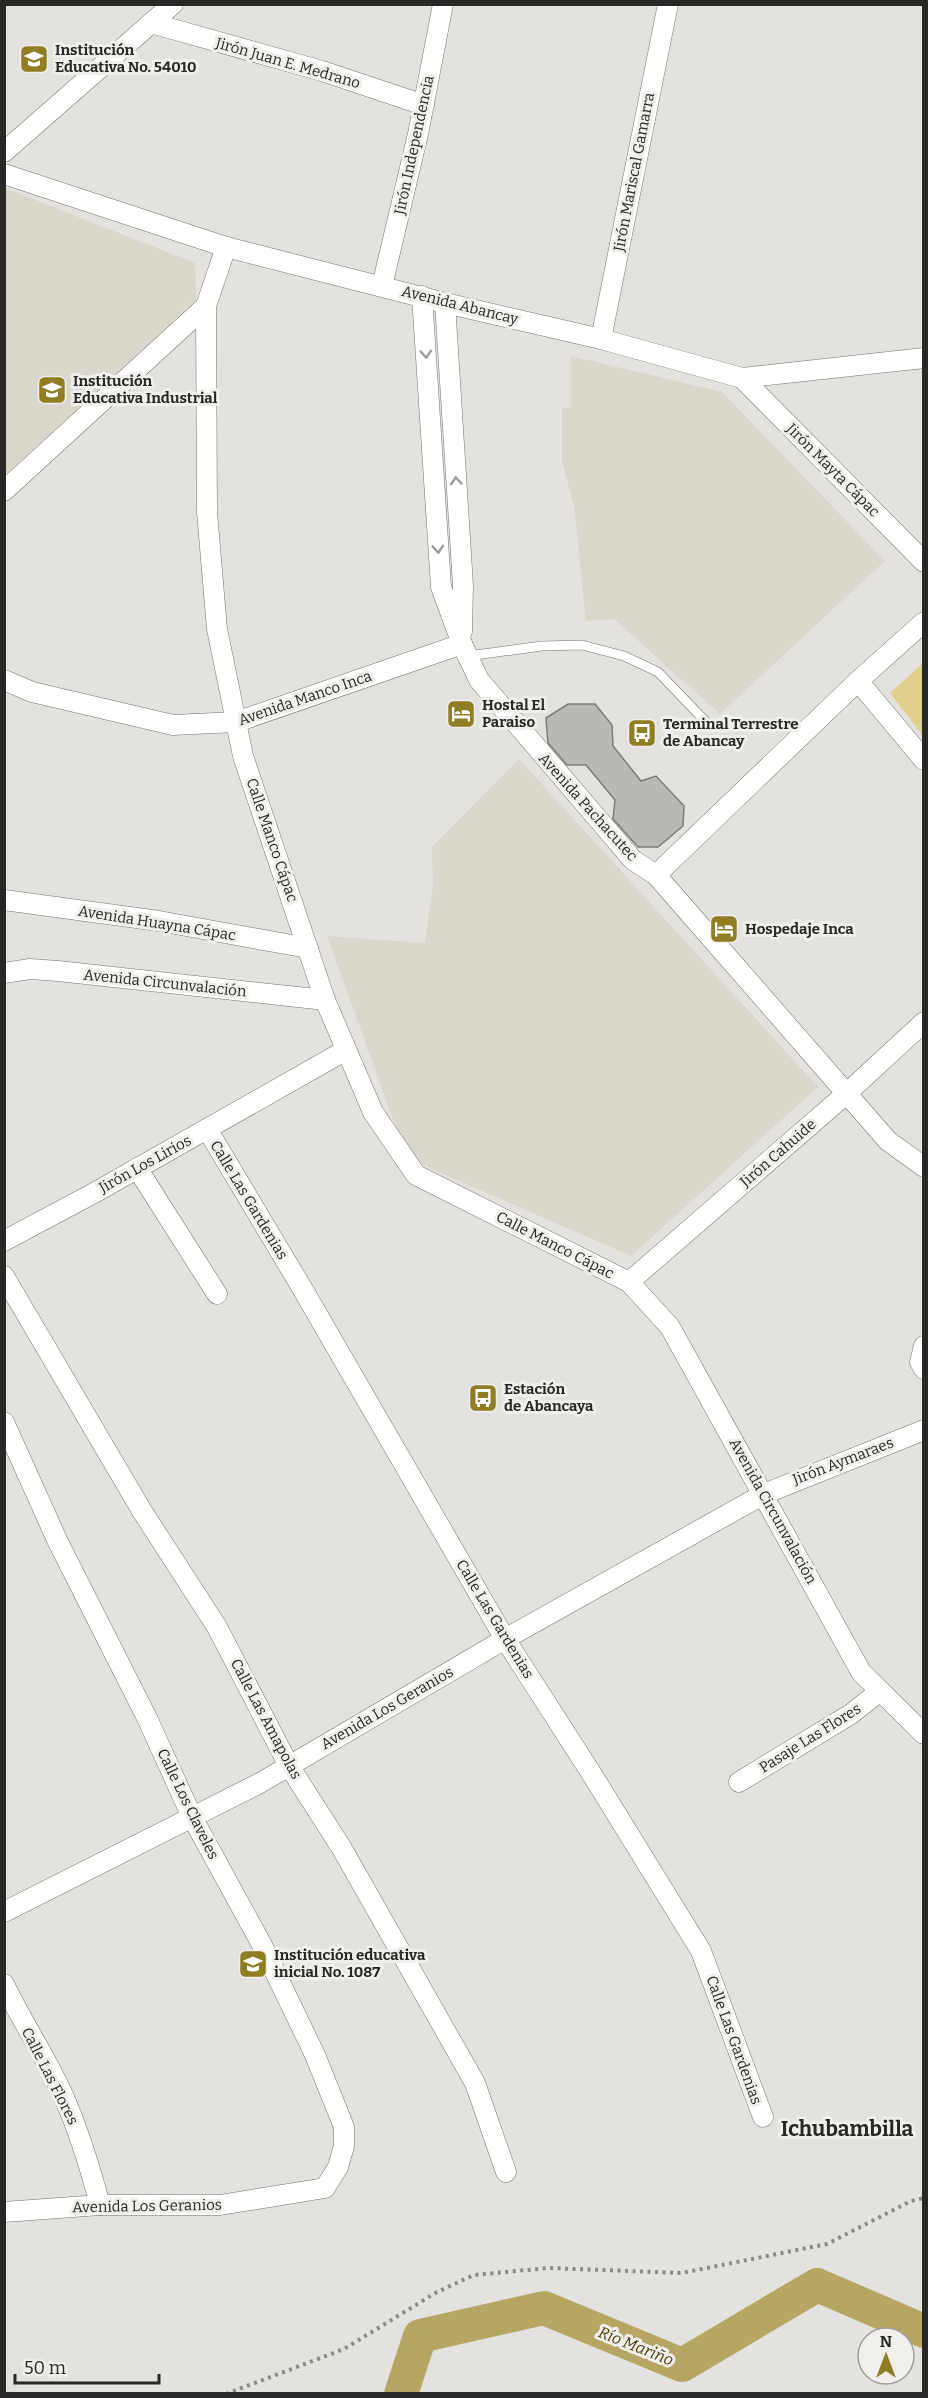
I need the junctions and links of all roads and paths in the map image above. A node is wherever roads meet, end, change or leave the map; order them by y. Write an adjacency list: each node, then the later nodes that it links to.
1 (173, 4): 4 (street)
2 (443, 4): 5 (street, Jirón Independencia)
3 (668, 4): 13 (street, Jirón Mariscal Gamarra)
4 (151, 23): 5 (street, Jirón Juan E. Medrano); 6 (street)
5 (424, 105): 9 (street, Jirón Independencia)
6 (4, 152)
7 (4, 174): 8 (street, Avenida Abancay)
8 (226, 247): 9 (street, Avenida Abancay); 12 (street, Calle Manco Cápac)
9 (382, 286): 10 (street, Avenida Abancay)
10 (422, 296): 11 (street, Avenida Abancay); 19 (street, Avenida Pachacutec, one-way to 19)
11 (445, 303): 13 (street, Avenida Abancay); 19 (street, Avenida Pachacutec, one-way to 11)
12 (206, 306): 16 (street); 22 (street, Calle Manco Cápac)
13 (601, 339): 15 (street, Avenida Abancay)
14 (924, 358): 15 (street, Avenida Abancay)
15 (742, 378): 17 (street, Jirón Mayta Cápac)
16 (4, 491)
17 (924, 562)
18 (924, 622): 21 (street)
19 (465, 650): 22 (street, Avenida Manco Inca); 23 (lane); 25 (street, Avenida Pachacutec)
20 (4, 680): 22 (street, Avenida Manco Inca)
21 (858, 681): 24 (street); 25 (street)
22 (236, 722): 27 (street, Calle Manco Cápac)
23 (711, 727)
24 (924, 760)
25 (656, 875): 32 (street, Avenida Pachacutec)
26 (4, 900): 27 (street, Avenida Huayna Cápac)
27 (308, 948): 29 (street, Calle Manco Cápac)
28 (4, 973): 29 (street, Avenida Circunvalación)
29 (325, 999): 31 (street, Calle Manco Cápac)
30 (924, 1022): 32 (street, Jirón Cahuide)
31 (346, 1050): 33 (street, Jirón Los Lirios); 38 (street, Calle Manco Cápac)
32 (846, 1094): 34 (street, Avenida Pachacutec); 38 (street, Jirón Cahuide)
33 (207, 1129): 35 (street, Jirón Los Lirios); 45 (street, Calle Las Gardenias)
34 (924, 1167)
35 (137, 1168): 36 (street, Jirón Los Lirios); 39 (street)
36 (4, 1241)
37 (4, 1276): 48 (street, Calle Las Amapolas)
38 (629, 1282): 44 (street, Avenida Circunvalación)
39 (217, 1294)
40 (924, 1346): 41 (street)
41 (924, 1369)
42 (4, 1422): 50 (street, Calle Los Claveles)
43 (924, 1430): 44 (street, Jirón Aymaraes)
44 (764, 1494): 45 (street, Avenida Los Geranios); 46 (street, Avenida Circunvalación)
45 (505, 1639): 48 (street, Avenida Los Geranios); 53 (street, Calle Las Gardenias)
46 (880, 1691): 47 (street, Avenida Circunvalación); 49 (street, Pasaje Las Flores)
47 (924, 1734)
48 (289, 1766): 50 (street, Avenida Los Geranios); 54 (street, Calle Las Amapolas)
49 (739, 1782)
50 (192, 1817): 51 (street, Avenida Los Geranios); 55 (street, Calle Los Claveles)
51 (4, 1912)
52 (4, 1984): 57 (street, Calle Las Flores)
53 (763, 2117)
54 (507, 2172)
55 (325, 2188): 57 (street, Avenida Los Geranios)
56 (924, 2198): 59 (path)
57 (100, 2205): 58 (street, Avenida Los Geranios)
58 (4, 2212)
59 (226, 2394)

